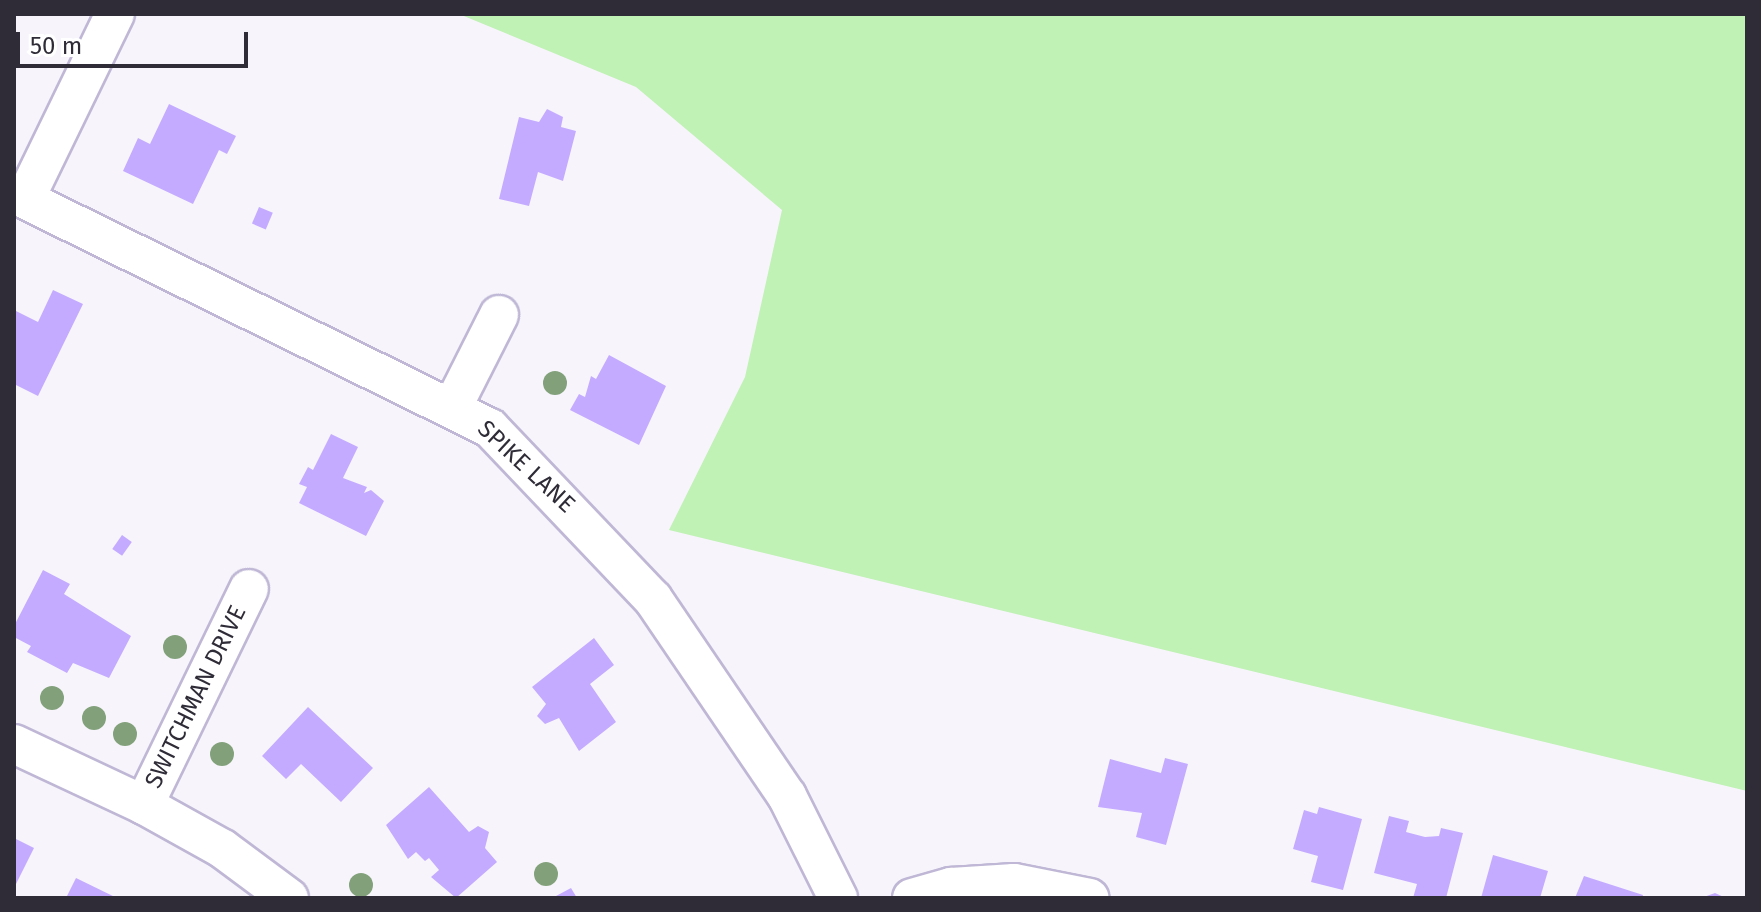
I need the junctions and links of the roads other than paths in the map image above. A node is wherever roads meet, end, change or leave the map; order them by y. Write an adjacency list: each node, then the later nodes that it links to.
1 (115, 14): 2 (street)
2 (20, 197): 4 (street, SPIKE LANE)
3 (499, 315): 4 (street)
4 (453, 406): 9 (street, SPIKE LANE)
5 (249, 589): 7 (street, SWITCHMAN DRIVE)
6 (14, 744): 7 (street)
7 (144, 805): 8 (street)
8 (289, 898)
9 (838, 898)
10 (912, 898): 11 (street)
11 (1090, 898)

